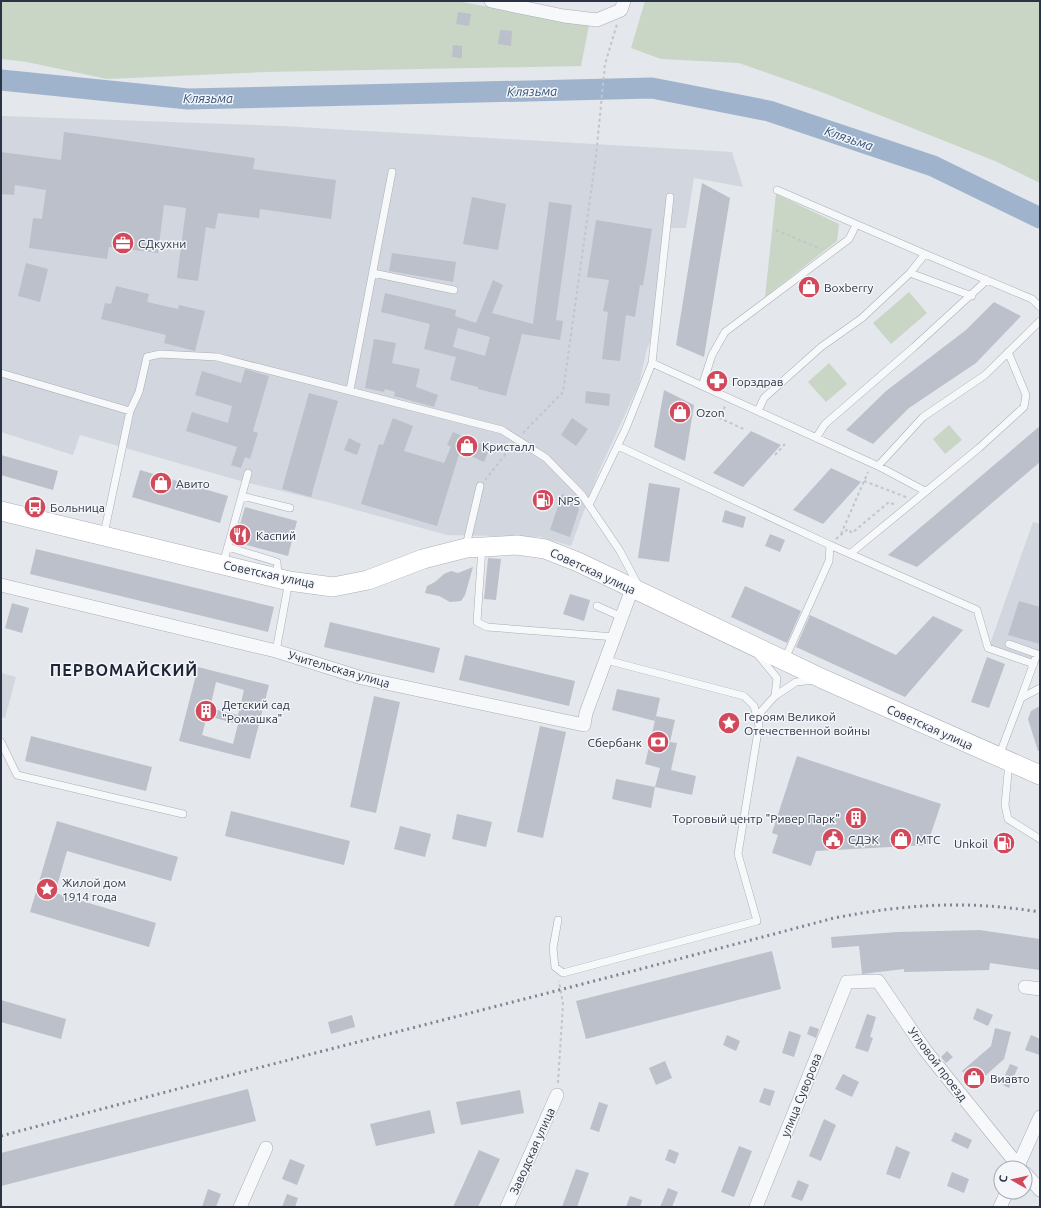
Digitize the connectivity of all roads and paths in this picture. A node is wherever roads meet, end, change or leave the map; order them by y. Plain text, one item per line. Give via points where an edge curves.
1 (491, 1) edge
2 (622, 5) edge
3 (392, 172) dead end
4 (777, 190) dead end
5 (670, 197) dead end
6 (856, 225) junction
7 (776, 230) dead end
8 (830, 253) junction
9 (925, 254) junction
10 (373, 272) junction
11 (910, 273) junction
12 (987, 280) junction
13 (454, 290) dead end
14 (972, 296) junction
15 (1040, 308) edge
16 (1040, 321) edge
17 (1008, 352) junction
18 (652, 363) junction
19 (1, 373) edge
20 (702, 386) junction
21 (350, 390) junction
22 (726, 405) dead end
23 (130, 411) junction
24 (758, 411) junction
25 (718, 413) dead end
26 (722, 415) dead end
27 (746, 430) dead end
28 (816, 438) junction
29 (517, 440) junction
30 (785, 444) dead end
31 (618, 446) junction
32 (775, 455) dead end
33 (875, 465) junction
34 (248, 473) dead end
35 (864, 480) junction
36 (480, 486) joint
37 (924, 491) junction
38 (242, 496) junction
39 (904, 502) dead end
40 (589, 505) junction
41 (899, 507) dead end
42 (290, 508) dead end
43 (1, 511) edge
44 (104, 534) junction
45 (841, 535) junction
46 (830, 545) junction
47 (474, 548) junction
48 (851, 553) junction
49 (225, 556) junction
50 (284, 579) junction
51 (1, 585) edge
52 (638, 592) junction
53 (597, 606) dead end
54 (622, 616) junction
55 (614, 637) junction
56 (1009, 644) dead end
57 (750, 645) junction
58 (276, 651) junction
59 (1039, 655) edge
60 (606, 660) junction
61 (784, 661) junction
62 (1034, 664) junction
63 (823, 679) junction
64 (1040, 688) edge
65 (775, 696) junction
66 (1021, 698) junction
67 (758, 715) junction
68 (1, 742) edge
69 (1003, 760) junction
70 (1037, 771) edge
71 (182, 814) dead end
72 (1040, 838) edge
73 (558, 920) dead end
74 (847, 982) joint
75 (1025, 987) dead end
76 (1040, 989) edge
77 (561, 990) dead end
78 (557, 1095) joint
79 (1040, 1117) edge
80 (266, 1148) dead end
81 (1013, 1160) edge
82 (1023, 1160) edge
83 (1033, 1183) edge
84 (1040, 1190) edge
85 (240, 1207) edge
86 (507, 1207) edge
87 (756, 1207) edge

1 - 2 street via 597,20
2 - 29 path via 605,64 596,156 563,392
3 - 10 lane
4 - 6 lane
5 - 18 lane
6 - 8 lane via 849,239
6 - 9 lane
7 - 8 path
8 - 20 lane via 725,332 712,356
9 - 11 lane
9 - 12 lane
10 - 13 lane
10 - 21 lane
11 - 14 lane
11 - 24 lane via 862,318 821,347 764,398
12 - 14 lane
12 - 15 lane via 1032,299
14 - 28 lane via 825,424
16 - 17 lane
17 - 33 lane via 985,375 923,417
17 - 37 lane via 1026,395 1024,407 979,448
18 - 20 lane
18 - 31 lane
19 - 23 lane
20 - 24 lane
21 - 23 lane via 216,357 160,354 147,357 139,392
21 - 29 lane via 502,430
22 - 26 path
23 - 44 lane
24 - 28 lane
25 - 27 path via 717,417
28 - 33 lane
29 - 36 path
29 - 40 lane via 546,458
30 - 32 path
31 - 40 lane
31 - 46 lane
33 - 35 path
33 - 37 lane
34 - 38 lane
35 - 39 path via 909,498
35 - 45 path
36 - 47 lane
37 - 48 lane
38 - 42 lane
38 - 49 lane
40 - 52 lane via 620,551
41 - 45 path via 889,502 852,533 848,528
43 - 44 main road, Советская улица
44 - 49 main road, Советская улица
45 - 46 path
46 - 48 lane
46 - 61 lane via 829,561
47 - 50 main road, Советская улица via 422,559 368,580 333,587
47 - 52 main road, Советская улица via 516,545 545,549 578,562
47 - 55 lane via 477,622 487,627
48 - 62 lane via 977,610 988,648
49 - 50 main road, Советская улица
50 - 58 lane
51 - 58 street, Учительская улица
52 - 54 street, Учительская улица
52 - 57 main road, Советская улица
53 - 54 lane
54 - 55 street, Учительская улица
55 - 60 street, Учительская улица
56 - 59 lane
57 - 61 main road, Советская улица
57 - 65 lane via 777,678
58 - 60 street, Учительская улица via 362,678 584,725
59 - 62 lane
60 - 67 lane via 744,696 754,706
61 - 63 main road, Советская улица
62 - 66 lane
63 - 65 lane via 796,682
63 - 69 main road, Советская улица
64 - 66 lane
65 - 67 lane
66 - 69 lane
67 - 73 lane via 759,725 738,854 757,921 563,973 555,967 553,948
68 - 71 lane via 17,775
69 - 70 main road, Советская улица
69 - 72 lane via 1008,819
74 - 81 street, Угловой проезд via 878,981 925,1050
74 - 87 street, улица Суворова
75 - 76 street
77 - 78 path via 563,1004
78 - 86 street, Заводская улица
79 - 82 street
80 - 85 street
83 - 84 street, Угловой проезд

